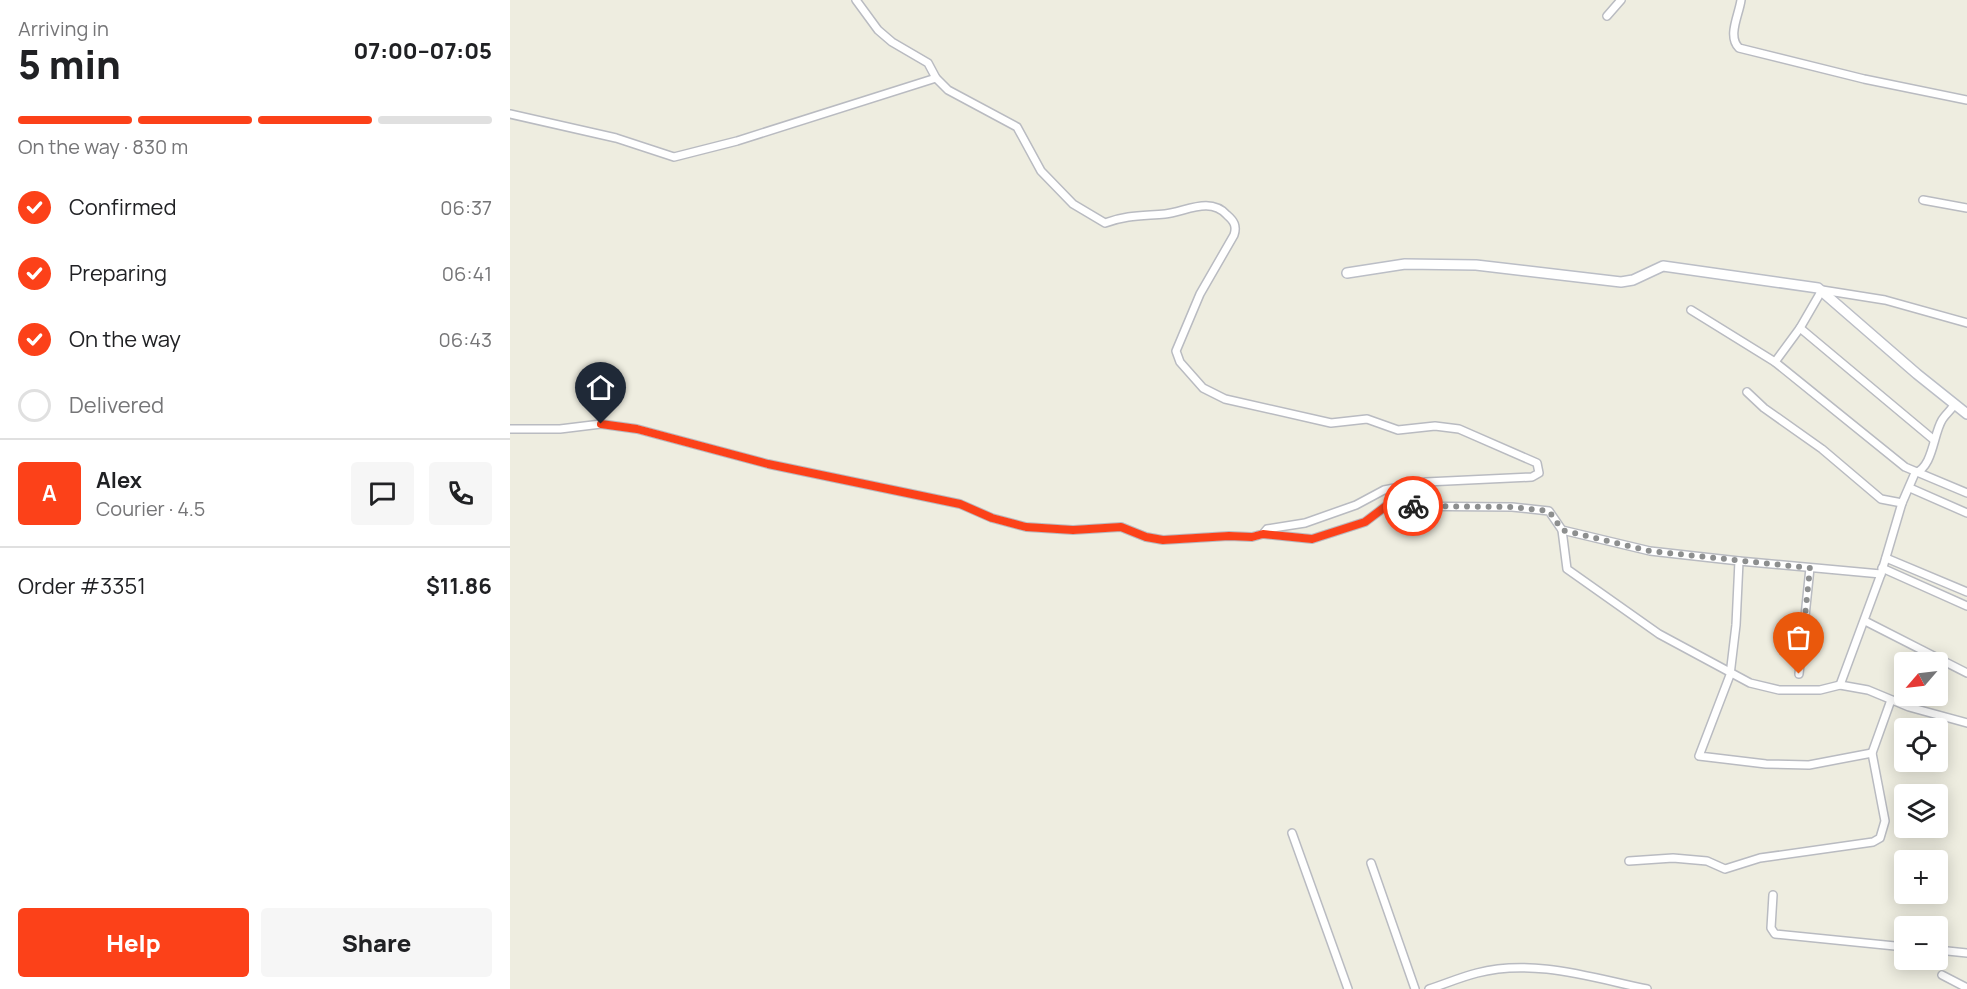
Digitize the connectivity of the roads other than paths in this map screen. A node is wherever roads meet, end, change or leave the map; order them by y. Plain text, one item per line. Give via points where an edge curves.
1 (856, 0) edge
2 (1621, 0) edge
3 (1742, 0) edge
4 (1607, 16) dead end
5 (936, 78) junction
6 (1967, 100) edge
7 (510, 114) edge
8 (1923, 200) dead end
9 (1967, 208) edge
10 (1347, 273) dead end
11 (1822, 290) junction
12 (1691, 310) dead end
13 (1967, 323) edge
14 (1800, 328) junction
15 (1774, 362) junction
16 (1747, 392) dead end
17 (1954, 405) junction
18 (1967, 414) edge
19 (510, 429) edge
20 (1934, 440) junction
21 (1921, 471) junction
22 (1910, 488) junction
23 (1967, 494) edge
24 (1902, 502) junction
25 (1967, 513) edge
26 (1562, 530) junction
27 (1263, 534) junction
28 (1886, 558) junction
29 (1739, 561) junction
30 (1810, 568) junction
31 (1882, 571) junction
32 (1967, 592) edge
33 (1967, 606) edge
34 (1865, 621) junction
35 (1967, 673) edge
36 (1799, 674) dead end
37 (1730, 675) junction
38 (1840, 685) junction
39 (1891, 700) junction
40 (1967, 723) edge
41 (1872, 753) junction
42 (1292, 833) dead end
43 (1629, 861) dead end
44 (1371, 863) dead end
45 (1773, 895) dead end
46 (1894, 946) edge
47 (1948, 951) edge
48 (1967, 953) edge
49 (1942, 975) dead end
50 (1967, 988) edge
51 (1348, 989) edge
52 (1414, 989) edge
53 (1429, 989) edge
54 (1647, 989) edge

1 - 5 street via 878,30 928,63
2 - 4 street
3 - 6 street via 1734,32 1739,48 1864,80
5 - 7 street via 674,157 616,138
5 - 27 street via 948,90 1017,127 1041,171 1073,204 1105,223 1130,215 1167,214 1208,206 1223,210 1233,220 1234,235 1200,294 1176,351 1180,362 1213,395 1331,423 1367,419 1398,430 1435,426 1459,429 1537,463 1540,469 1532,477 1426,482 1384,490 1356,505 1305,523 1267,529
8 - 9 street
10 - 11 street via 1405,264 1476,265 1622,282 1663,266
11 - 13 street via 1885,300
11 - 14 street
11 - 17 street
12 - 15 street
14 - 15 street
14 - 20 street
15 - 21 street via 1905,466
16 - 24 street via 1881,500
17 - 18 street
17 - 20 street
19 - 27 street via 601,424 637,429 768,464 960,504 1026,527 1121,527 1163,540
20 - 21 street
21 - 22 street via 1915,473
21 - 23 street
22 - 24 street
22 - 25 street
24 - 28 street
26 - 27 street via 1549,511 1386,506 1365,522 1312,539
26 - 29 street via 1650,551
26 - 37 street via 1567,569 1655,632
28 - 31 street
28 - 32 street
29 - 30 street
29 - 37 street
30 - 31 street
30 - 36 street
31 - 33 street
31 - 34 street
34 - 35 street
34 - 38 street
37 - 38 street via 1779,690 1820,690
37 - 41 street via 1699,756 1809,765
38 - 39 street via 1868,690
39 - 40 street
39 - 41 street
41 - 43 street via 1884,827 1880,838 1873,842 1760,858 1730,868 1673,858
42 - 51 street
44 - 52 street
45 - 46 street via 1771,928 1775,934
47 - 48 street
49 - 50 street
53 - 54 street via 1478,972 1521,967

